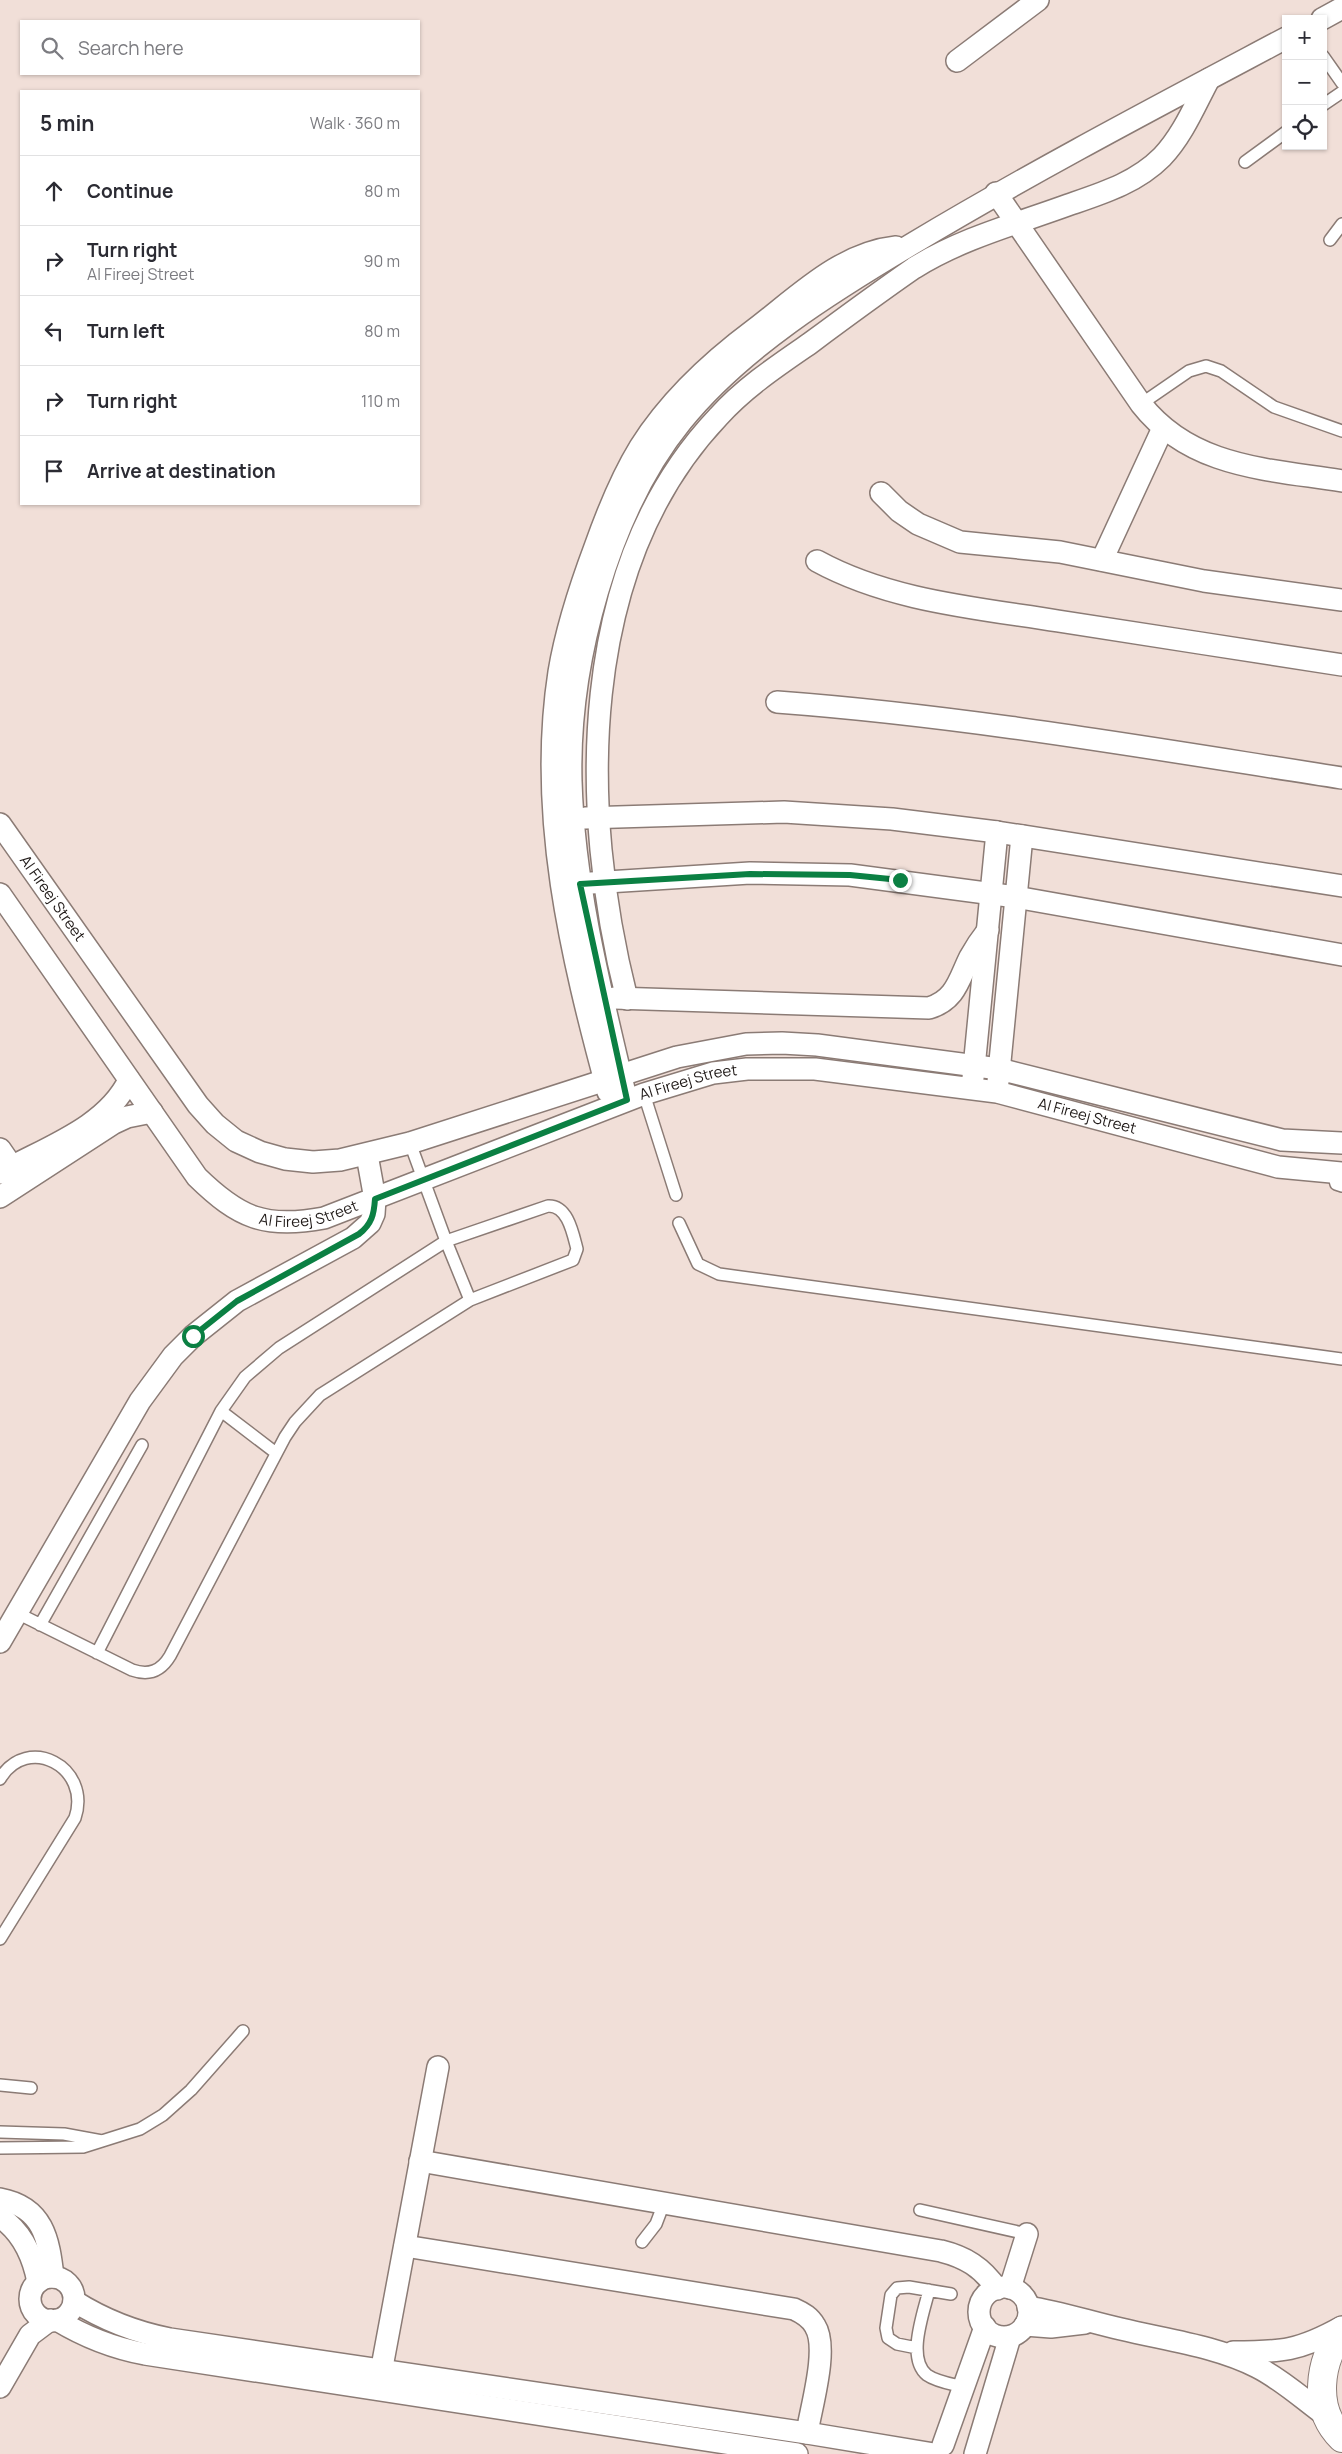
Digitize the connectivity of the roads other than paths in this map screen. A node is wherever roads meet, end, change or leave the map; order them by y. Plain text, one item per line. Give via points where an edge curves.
1 (1038, 0) edge
2 (1342, 8) edge
3 (1327, 16) edge
4 (1282, 40) edge
5 (1326, 60) edge
6 (957, 61) dead end
7 (1209, 79) junction
8 (1342, 83) edge
9 (1342, 92) edge
10 (1327, 102) edge
11 (1282, 135) edge
12 (1245, 162) dead end
13 (996, 193) junction
14 (1018, 223) junction
15 (1342, 224) edge
16 (1330, 240) dead end
17 (1141, 404) junction
18 (1162, 428) junction
19 (1342, 431) edge
20 (1342, 481) edge
21 (881, 493) dead end
22 (817, 560) dead end
23 (1102, 560) junction
24 (1342, 600) edge
25 (1342, 665) edge
26 (777, 702) dead end
27 (1342, 778) edge
28 (598, 817) junction
29 (564, 819) junction
30 (0, 824) edge
31 (997, 832) junction
32 (1022, 836) junction
33 (604, 883) junction
34 (571, 885) junction
35 (1342, 886) edge
36 (991, 893) junction
37 (0, 894) edge
38 (1016, 896) junction
39 (988, 930) junction
40 (1342, 955) edge
41 (582, 996) junction
42 (603, 997) junction
43 (627, 999) junction
44 (974, 1065) junction
45 (999, 1069) junction
46 (613, 1078) junction
47 (129, 1080) junction
48 (971, 1088) junction
49 (997, 1092) junction
50 (628, 1100) junction
51 (152, 1112) junction
52 (1282, 1140) junction
53 (410, 1143) junction
54 (1342, 1143) edge
55 (367, 1155) junction
56 (1278, 1167) junction
57 (9, 1168) edge
58 (1339, 1178) edge
59 (423, 1180) junction
60 (676, 1195) dead end
61 (0, 1197) edge
62 (375, 1199) junction
63 (679, 1223) dead end
64 (446, 1242) junction
65 (470, 1300) junction
66 (1342, 1359) edge
67 (221, 1411) junction
68 (142, 1445) dead end
69 (276, 1453) junction
70 (17, 1613) junction
71 (40, 1625) junction
72 (0, 1642) edge
73 (97, 1653) junction
74 (0, 1779) edge
75 (0, 1939) edge
76 (243, 2032) dead end
77 (438, 2067) dead end
78 (0, 2085) edge
79 (31, 2088) dead end
80 (0, 2132) edge
81 (19, 2133) junction
82 (102, 2142) junction
83 (0, 2148) edge
84 (18, 2149) junction
85 (420, 2161) junction
86 (0, 2199) edge
87 (664, 2203) junction
88 (920, 2210) dead end
89 (0, 2217) edge
90 (1027, 2234) joint
91 (642, 2242) dead end
92 (405, 2246) junction
93 (40, 2286) junction
94 (1003, 2289) junction
95 (929, 2290) junction
96 (951, 2294) dead end
97 (74, 2300) junction
98 (54, 2320) junction
99 (1021, 2323) junction
100 (1342, 2326) edge
101 (985, 2327) junction
102 (1342, 2331) edge
103 (917, 2348) junction
104 (1216, 2351) junction
105 (0, 2361) edge
106 (380, 2379) junction
107 (0, 2387) edge
108 (964, 2388) junction
109 (806, 2433) junction
110 (1338, 2433) edge
111 (937, 2451) edge
112 (797, 2454) edge
113 (974, 2454) edge

1 - 6 street
2 - 3 street
4 - 7 street
5 - 8 lane
7 - 13 street
7 - 14 street via 1174,142 1151,167 1106,192
9 - 10 lane
11 - 12 lane
13 - 14 street
13 - 29 street via 908,246 862,254 835,269 732,346 656,425 627,470 602,529 588,594 571,779
14 - 17 street
14 - 28 street via 954,246 895,282 738,397 683,460 667,485 640,542 611,633 598,730
15 - 16 lane
17 - 18 street
17 - 19 lane via 1188,371 1206,366 1221,370 1274,407
18 - 20 street via 1190,446 1226,461
18 - 23 street
21 - 23 street via 918,524 960,542 1060,552
22 - 25 street via 846,576 883,588 967,606
23 - 24 street via 1204,581
26 - 27 street via 1019,729
28 - 29 street
28 - 31 street via 784,812 892,819
28 - 33 street
29 - 34 street
30 - 55 street, Al Fireej Street via 198,1105 215,1124 236,1141 285,1159 313,1162
31 - 32 street
31 - 36 street
32 - 35 street
32 - 38 street
33 - 34 street
33 - 36 street via 799,873 875,878
33 - 43 street
34 - 41 street
34 - 42 street
36 - 38 street
36 - 39 street
37 - 47 street, Al Fireej Street
38 - 40 street
38 - 45 street
39 - 43 street via 970,957 953,994 929,1008
39 - 44 street
41 - 42 street
41 - 46 street
42 - 43 street
42 - 46 street
44 - 45 street, Al Fireej Street
44 - 46 street, Al Fireej Street via 817,1045 746,1044 677,1057
44 - 48 street
45 - 49 street
45 - 52 street, Al Fireej Street
46 - 50 street
46 - 53 street, Al Fireej Street
47 - 51 street, Al Fireej Street
47 - 57 street via 117,1100 95,1121
48 - 49 street, Al Fireej Street
48 - 50 street, Al Fireej Street via 815,1070 747,1068 713,1073
49 - 56 street, Al Fireej Street
50 - 59 street, Al Fireej Street
50 - 60 lane
51 - 57 street via 127,1117
51 - 62 street, Al Fireej Street via 197,1177 218,1197 241,1212 268,1221 296,1223 324,1218
52 - 54 street, Al Fireej Street
52 - 56 street
53 - 55 street, Al Fireej Street
53 - 59 lane
55 - 62 street
56 - 58 street, Al Fireej Street
57 - 61 street
59 - 62 street, Al Fireej Street
59 - 64 lane
62 - 70 street via 370,1223 359,1234 237,1301 193,1336 174,1356 140,1401
63 - 66 lane via 698,1264 719,1274
64 - 65 lane
64 - 65 lane via 548,1206 561,1209 566,1216 577,1249 573,1260
64 - 67 lane via 272,1353 245,1377
65 - 69 lane via 320,1395 295,1422
67 - 69 lane
67 - 73 lane
68 - 71 lane
69 - 73 lane via 165,1664 158,1670 141,1673
70 - 71 lane
70 - 72 street
71 - 73 lane
74 - 75 lane via 18,1762 46,1759 70,1773 79,1799 76,1818
76 - 82 lane via 196,2085 163,2115 128,2134
77 - 85 street
78 - 79 lane
80 - 81 lane
81 - 82 lane via 77,2136
81 - 84 lane
82 - 84 lane via 74,2149
83 - 84 lane
85 - 87 street
85 - 92 street
86 - 93 street via 29,2211 45,2233
87 - 91 lane via 656,2224
87 - 94 street via 941,2250 973,2264
88 - 90 lane
89 - 93 street via 22,2240
90 - 94 street
92 - 106 street
92 - 109 street via 794,2309 816,2327 821,2346
93 - 97 street via 68,2284
93 - 98 street via 34,2311 44,2319
93 - 105 street
94 - 99 street via 1022,2295
94 - 101 street via 982,2302 980,2315
95 - 96 lane
95 - 103 lane
95 - 103 lane via 901,2287 891,2295 888,2338 897,2344
97 - 98 street via 68,2313
97 - 106 street via 110,2321 149,2335
98 - 106 street via 90,2338 127,2350
98 - 107 street via 30,2335
99 - 101 street via 996,2335
99 - 104 street via 1060,2312
99 - 113 street
100 - 104 street via 1314,2342 1285,2351
101 - 108 street
102 - 110 street via 1324,2364 1322,2391
103 - 108 lane via 917,2360 927,2374
104 - 110 street via 1257,2366 1281,2381
106 - 109 street
106 - 112 street
108 - 111 street
109 - 111 street
111 - 113 street via 950,2443 964,2445

